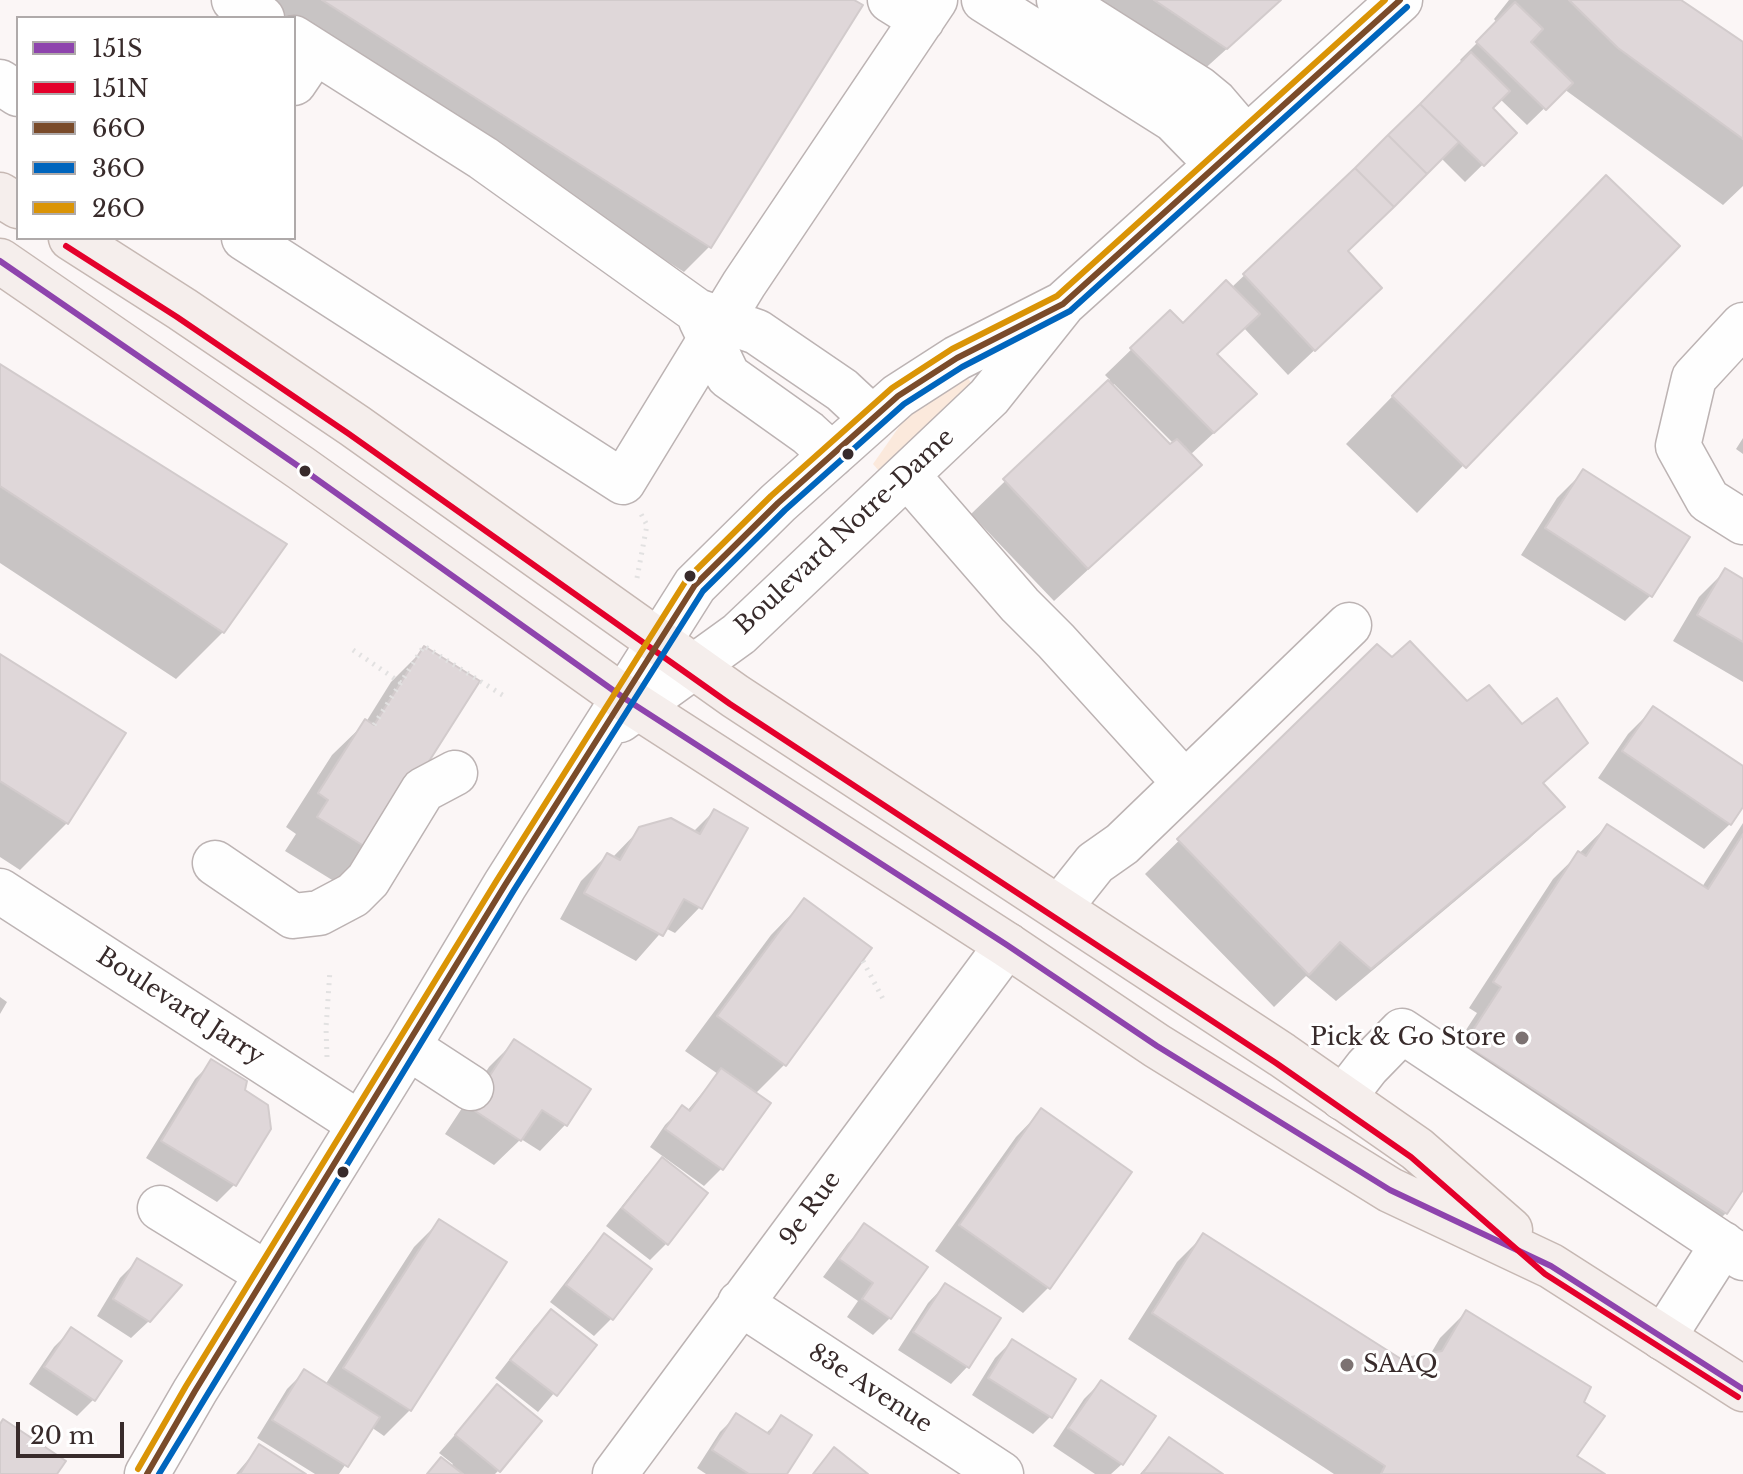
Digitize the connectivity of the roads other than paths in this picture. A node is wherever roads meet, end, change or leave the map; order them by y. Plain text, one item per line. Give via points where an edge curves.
1 (234, 0) edge
2 (984, 0) edge
3 (1059, 0) edge
4 (1400, 0) edge
5 (916, 7) edge
6 (259, 16) edge
7 (301, 58) edge
8 (1231, 150) junction
9 (74, 240) edge
10 (247, 240) edge
11 (0, 261) edge
12 (1063, 304) junction
13 (710, 324) junction
14 (1743, 325) edge
15 (872, 418) junction
16 (832, 455) junction
17 (907, 475) junction
18 (1743, 522) edge
19 (1349, 625) dead end
20 (676, 654) junction
21 (621, 713) junction
22 (455, 773) dead end
23 (1185, 783) junction
24 (223, 852) dead end
25 (0, 891) edge
26 (1060, 907) junction
27 (1007, 945) junction
28 (408, 1047) junction
29 (471, 1088) dead end
30 (1343, 1098) junction
31 (360, 1124) junction
32 (160, 1208) dead end
33 (1733, 1251) edge
34 (1551, 1266) junction
35 (267, 1274) junction
36 (740, 1303) junction
37 (1663, 1338) junction
38 (1743, 1389) edge
39 (147, 1474) edge
40 (615, 1474) edge
41 (1001, 1474) edge

1 - 6 street
2 - 8 street
3 - 8 street via 1215,102
4 - 8 street, Boulevard Notre-Dame
5 - 13 street
7 - 13 street via 483,158
8 - 12 street, Boulevard Notre-Dame
9 - 20 main road via 355,426
10 - 13 street via 623,482
11 - 21 main road via 301,468
12 - 15 street, Boulevard Notre-Dame via 957,358
12 - 17 street, Boulevard Notre-Dame via 989,397
13 - 15 street via 757,332 825,377
13 - 16 street via 728,376
14 - 18 street via 1694,378 1678,446 1708,500
15 - 16 street, Boulevard Notre-Dame
16 - 20 street, Boulevard Notre-Dame via 695,585
17 - 20 street, Boulevard Notre-Dame via 739,634
17 - 23 street
19 - 23 street
20 - 21 street, Boulevard Notre-Dame
20 - 26 main road
21 - 27 main road
21 - 28 street, Boulevard Notre-Dame via 505,885
22 - 24 street via 423,790 375,870 353,895 319,913 293,916
23 - 26 street via 1095,863
25 - 31 street, Boulevard Jarry
26 - 30 main road
27 - 34 main road via 1157,1046 1390,1190
27 - 36 street, 9e Rue
28 - 29 street
28 - 31 street, Boulevard Notre-Dame
30 - 33 street via 1402,1031
30 - 34 main road via 1417,1149
31 - 35 street, Boulevard Notre-Dame
32 - 35 street
33 - 37 street
34 - 37 main road
35 - 39 street, Boulevard Notre-Dame
36 - 40 street, 9e Rue
36 - 41 street, 83e Avenue
37 - 38 main road

